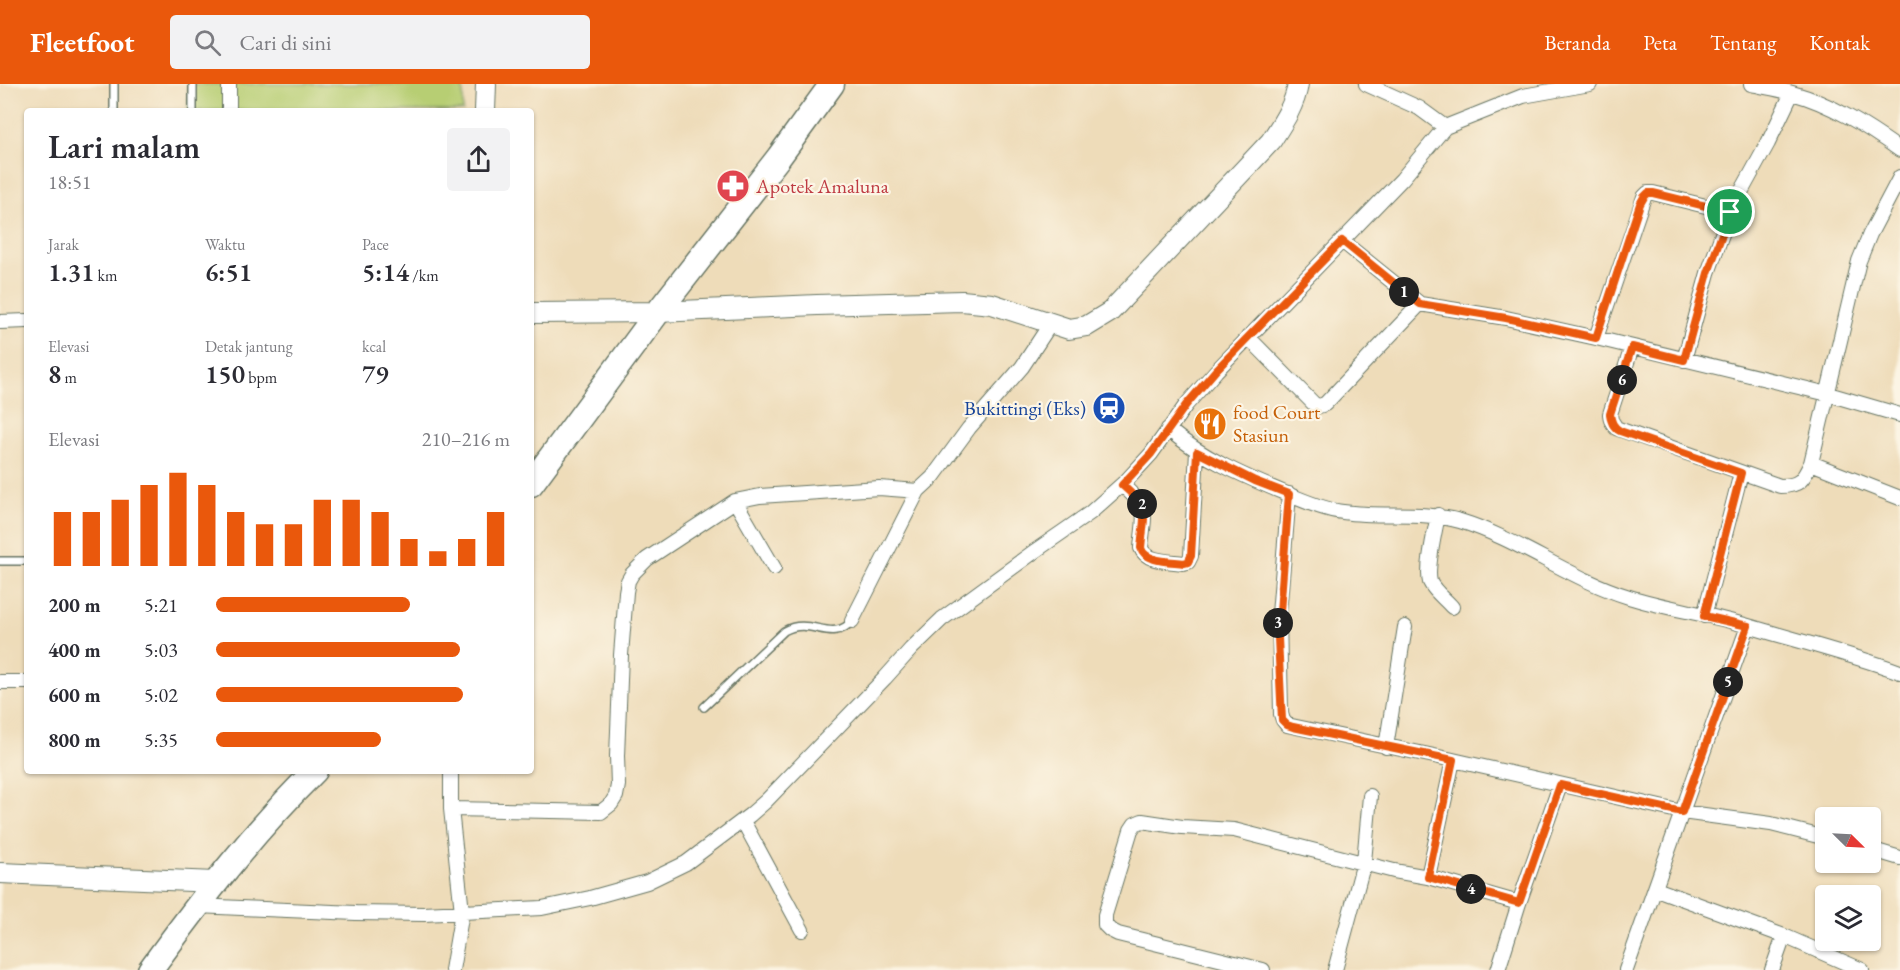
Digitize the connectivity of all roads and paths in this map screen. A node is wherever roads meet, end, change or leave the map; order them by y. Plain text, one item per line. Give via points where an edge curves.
1 (114, 84) edge
2 (193, 84) edge
3 (229, 84) edge
4 (486, 84) edge
5 (832, 84) edge
6 (1298, 84) edge
7 (1366, 84) edge
8 (1590, 84) edge
9 (1750, 84) edge
10 (1792, 93) junction
11 (114, 108) edge
12 (194, 108) edge
13 (229, 108) edge
14 (485, 108) edge
15 (1445, 127) junction
16 (1900, 150) edge
17 (1900, 177) edge
18 (1730, 212) junction
19 (1342, 241) junction
20 (1420, 304) junction
21 (658, 312) junction
22 (534, 313) edge
23 (24, 321) edge
24 (0, 322) edge
25 (1051, 323) junction
26 (1248, 337) junction
27 (1596, 338) junction
28 (1632, 347) junction
29 (1684, 360) junction
30 (1828, 394) junction
31 (1900, 415) edge
32 (1168, 429) junction
33 (1197, 452) junction
34 (1811, 463) junction
35 (1741, 473) junction
36 (534, 480) edge
37 (1122, 485) junction
38 (918, 491) junction
39 (1289, 494) junction
40 (1900, 498) edge
41 (735, 501) junction
42 (1438, 515) junction
43 (0, 561) edge
44 (24, 561) edge
45 (774, 568) dead end
46 (1452, 607) dead end
47 (1704, 616) junction
48 (852, 621) joint
49 (1748, 626) junction
50 (1405, 627) dead end
51 (1900, 672) edge
52 (0, 682) edge
53 (24, 682) edge
54 (704, 707) dead end
55 (1386, 747) junction
56 (1453, 760) junction
57 (312, 774) edge
58 (451, 774) edge
59 (1560, 785) junction
60 (1370, 796) dead end
61 (451, 810) junction
62 (1682, 812) junction
63 (743, 821) junction
64 (1815, 835) edge
65 (1881, 852) edge
66 (1900, 858) edge
67 (1364, 862) junction
68 (0, 873) edge
69 (1428, 877) junction
70 (215, 882) junction
71 (1656, 890) junction
72 (1519, 903) junction
73 (197, 906) junction
74 (462, 912) junction
75 (802, 930) dead end
76 (1784, 936) junction
77 (150, 970) edge
78 (452, 970) edge
79 (1263, 970) edge
80 (1335, 970) edge
81 (1498, 970) edge
82 (1626, 970) edge
83 (1772, 970) edge
84 (1862, 970) edge

1 - 11 lane
2 - 12 lane
3 - 13 street
4 - 14 street
5 - 21 highway
6 - 25 street via 1285,119 1271,141 1110,312 1087,326 1069,329
7 - 15 street via 1419,108
8 - 15 street via 1522,96
9 - 10 street
10 - 16 street via 1846,115
10 - 18 street
15 - 19 street
17 - 30 street via 1859,261
18 - 27 street via 1648,193
18 - 29 street
19 - 20 street
19 - 26 street
20 - 26 street via 1319,406
20 - 27 street
21 - 22 street
21 - 25 street via 962,301 992,304
21 - 36 highway
23 - 24 street
25 - 38 street via 1022,367
26 - 32 street
27 - 28 street
28 - 29 street
28 - 35 street via 1610,414 1616,428
29 - 30 street
30 - 31 street
30 - 34 street
32 - 33 street
32 - 37 street
33 - 37 street via 1188,562 1143,554 1144,511 1138,499
33 - 39 street
34 - 35 street via 1802,480 1793,486 1780,486
34 - 40 street
35 - 47 street
37 - 63 street via 1090,513 942,619
38 - 41 street via 879,488
38 - 48 street
39 - 42 street via 1342,512
39 - 55 street via 1278,638 1282,720 1293,727
41 - 45 street
41 - 61 street via 647,559 628,581 621,655 618,785 611,804 601,812
42 - 46 street via 1430,577 1434,588
42 - 47 street via 1480,529 1605,588
43 - 44 lane
47 - 49 street
48 - 54 lane via 846,629 834,631 802,626 784,631
49 - 51 street
49 - 62 street
50 - 55 street
52 - 53 street
55 - 56 street
56 - 59 street
56 - 69 street
57 - 70 highway
58 - 61 street
59 - 62 street
59 - 72 street
60 - 67 street
61 - 74 street
62 - 64 street via 1771,824
62 - 71 street
63 - 74 street via 686,863 647,882 542,908
63 - 75 street
65 - 66 street
67 - 69 street
67 - 79 street via 1234,830 1142,821 1135,824 1105,925 1118,934
67 - 80 street
68 - 70 street
69 - 72 street
70 - 73 highway
71 - 76 street
71 - 82 street
72 - 81 street
73 - 74 street via 356,913
73 - 77 highway
74 - 78 street
76 - 83 street
76 - 84 street

